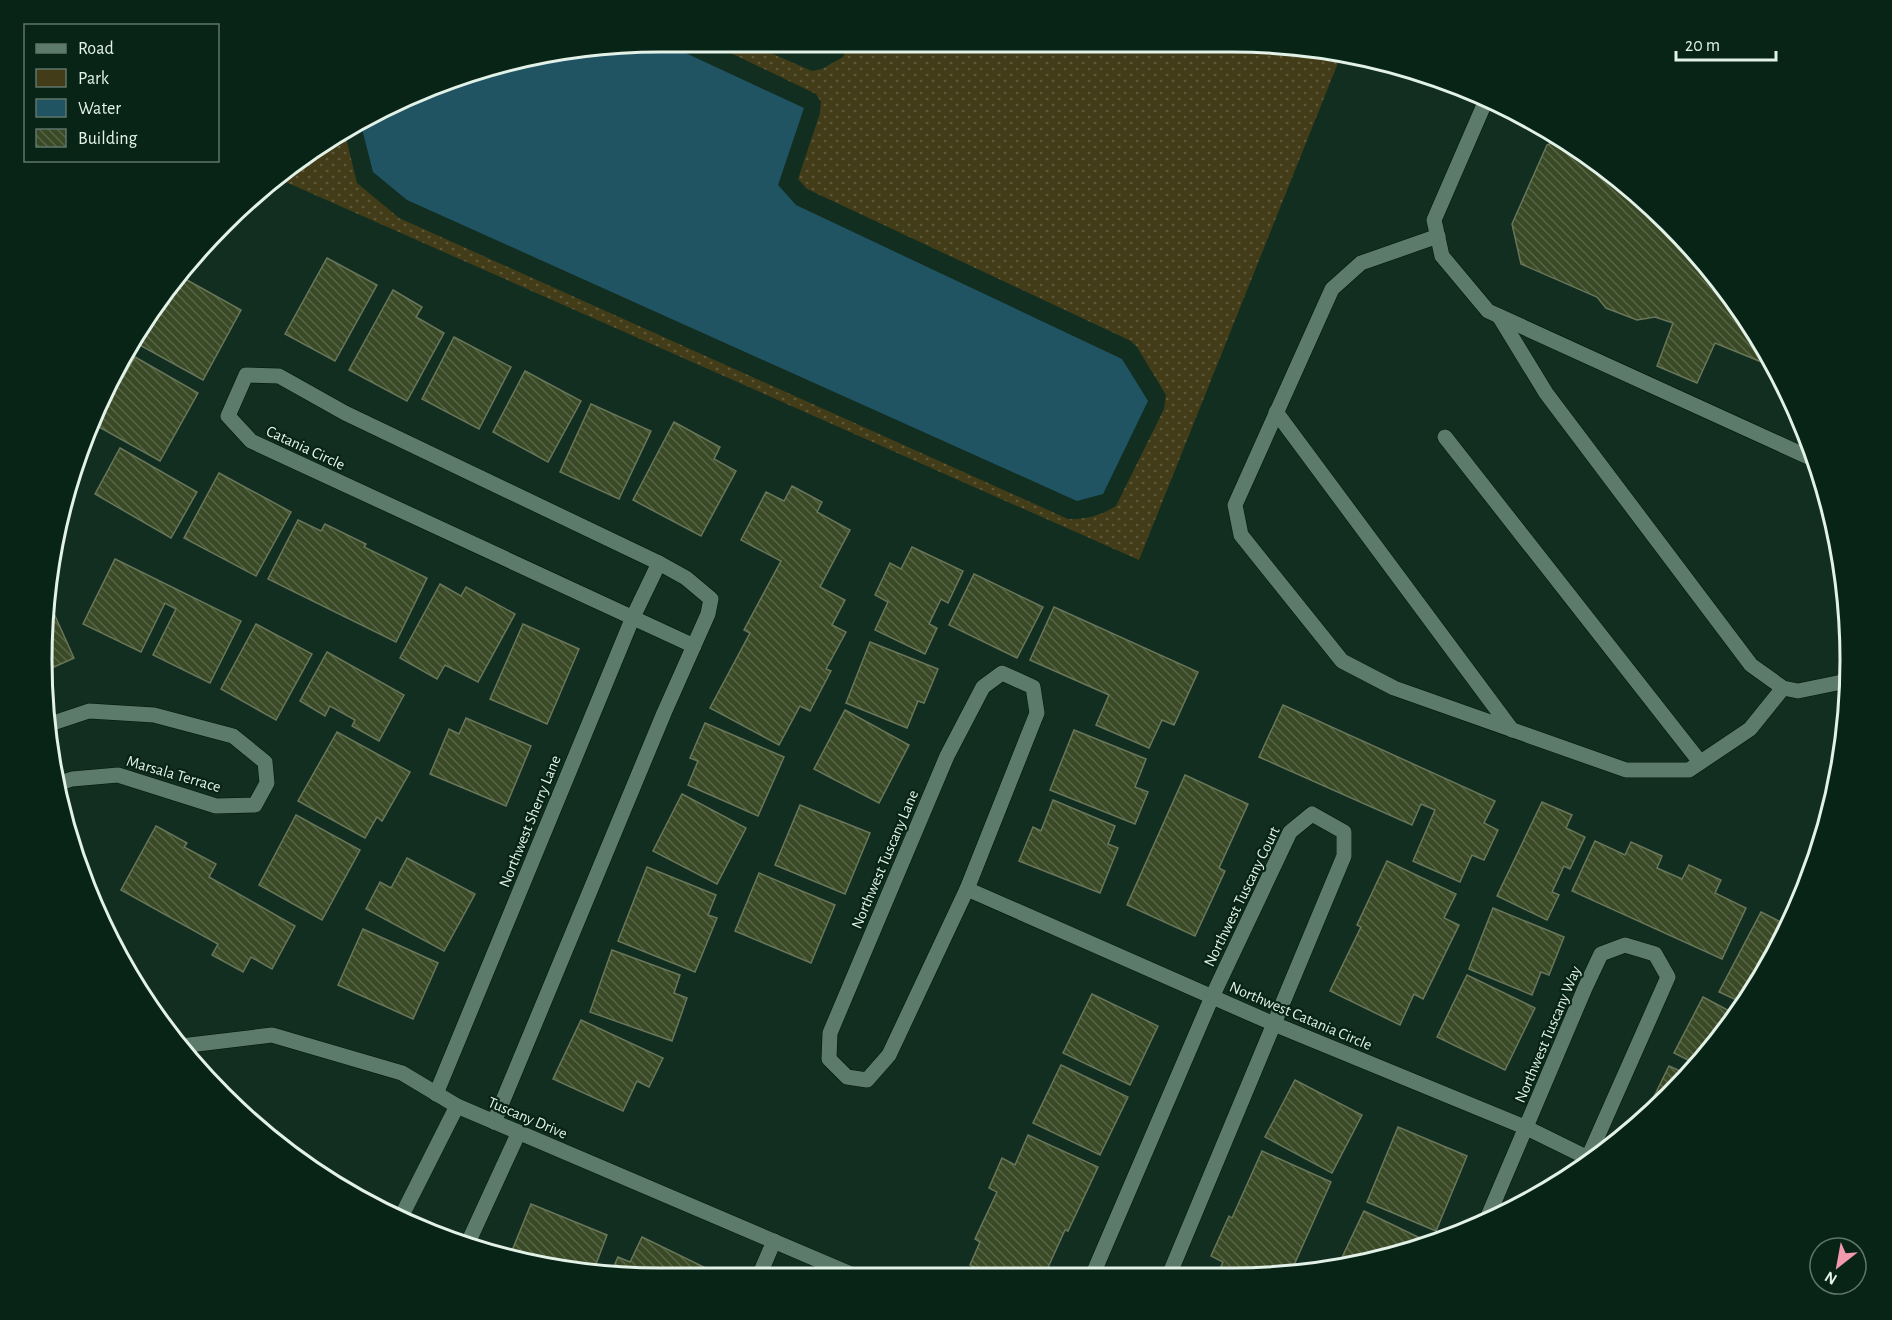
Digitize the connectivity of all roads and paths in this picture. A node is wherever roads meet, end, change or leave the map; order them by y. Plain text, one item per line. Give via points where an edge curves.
1 (1483, 107) edge
2 (1437, 236) junction
3 (1499, 316) junction
4 (1276, 412) junction
5 (1445, 437) dead end
6 (1803, 455) edge
7 (659, 563) junction
8 (633, 617) junction
9 (694, 646) junction
10 (1839, 683) edge
11 (1783, 688) junction
12 (56, 722) edge
13 (1512, 730) junction
14 (1700, 762) junction
15 (65, 781) edge
16 (967, 889) junction
17 (1212, 997) junction
18 (1275, 1024) junction
19 (190, 1045) edge
20 (436, 1094) junction
21 (457, 1106) junction
22 (494, 1122) junction
23 (1527, 1128) junction
24 (519, 1132) junction
25 (1591, 1150) edge
26 (1582, 1156) edge
27 (1491, 1209) edge
28 (405, 1211) edge
29 (471, 1237) edge
30 (774, 1241) junction
31 (762, 1268) edge
32 (824, 1268) edge
33 (1096, 1268) edge
34 (1173, 1268) edge

1 - 2 street via 1434,220
2 - 3 street via 1442,256 1488,311
2 - 4 street via 1361,263 1332,289
3 - 6 street
3 - 11 street via 1546,393 1751,665
4 - 13 street
4 - 13 street via 1235,505 1241,535 1342,661 1394,688
5 - 14 street
7 - 8 street, Northwest Sherry Lane
7 - 8 street, Catania Circle via 345,413 279,376 246,375 228,416 251,441
7 - 9 street, Catania Circle via 686,578 711,599
8 - 9 street, Catania Circle
8 - 20 street, Northwest Sherry Lane
9 - 22 street
10 - 11 street via 1798,691
11 - 14 street via 1750,729
12 - 15 street, Marsala Terrace via 89,711 154,715 232,736 265,762 267,783 255,806 216,806 118,775
13 - 14 street via 1626,770 1689,770
16 - 16 street, Northwest Tuscany Lane via 1037,714 1033,687 1002,673 983,687 947,756 830,1033 829,1059 847,1077 867,1080 889,1054
16 - 17 street, Northwest Catania Circle
17 - 18 street, Northwest Catania Circle
17 - 18 street, Northwest Tuscany Court via 1290,832 1312,814 1344,832 1344,856
17 - 33 street, Northwest Tuscany Court
18 - 23 street, Northwest Catania Circle
18 - 34 street, Northwest Tuscany Court
19 - 20 street, Tuscany Drive via 272,1035 402,1073
20 - 21 street, Tuscany Drive
21 - 22 street, Tuscany Drive
21 - 28 street
22 - 24 street, Tuscany Drive
23 - 25 street, Northwest Tuscany Way via 1601,954 1625,945 1655,954 1668,977
23 - 26 street, Northwest Catania Circle
23 - 27 street, Northwest Tuscany Way
24 - 29 street
24 - 30 street, Tuscany Drive
30 - 31 street
30 - 32 street, Tuscany Drive

